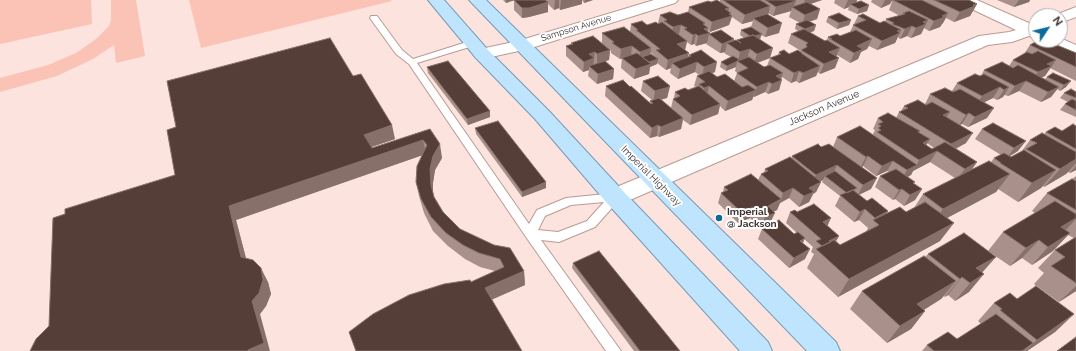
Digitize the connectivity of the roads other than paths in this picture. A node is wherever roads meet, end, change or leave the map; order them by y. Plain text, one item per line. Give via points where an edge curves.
1 (436, 0) edge
2 (477, 0) edge
3 (670, 0) edge
4 (964, 0) edge
5 (374, 18) dead end
6 (1028, 27) edge
7 (1028, 32) edge
8 (522, 45) junction
9 (477, 48) junction
10 (412, 62) junction
11 (655, 180) junction
12 (615, 197) junction
13 (530, 234) junction
14 (614, 351) edge
15 (758, 351) edge
16 (826, 351) edge

1 - 9 main road
2 - 8 main road, Imperial Highway
3 - 8 street, Sampson Avenue
4 - 6 street
5 - 10 lane via 399,52
7 - 11 street, Jackson Avenue via 1012,37 985,40
8 - 9 street, Sampson Avenue
8 - 11 main road, Imperial Highway
9 - 10 lane
9 - 12 main road via 542,115
10 - 13 lane
11 - 12 street, Jackson Avenue
11 - 16 main road, Imperial Highway
12 - 13 lane via 590,224 559,237
12 - 13 lane via 570,201 541,213
12 - 15 main road
13 - 14 lane

